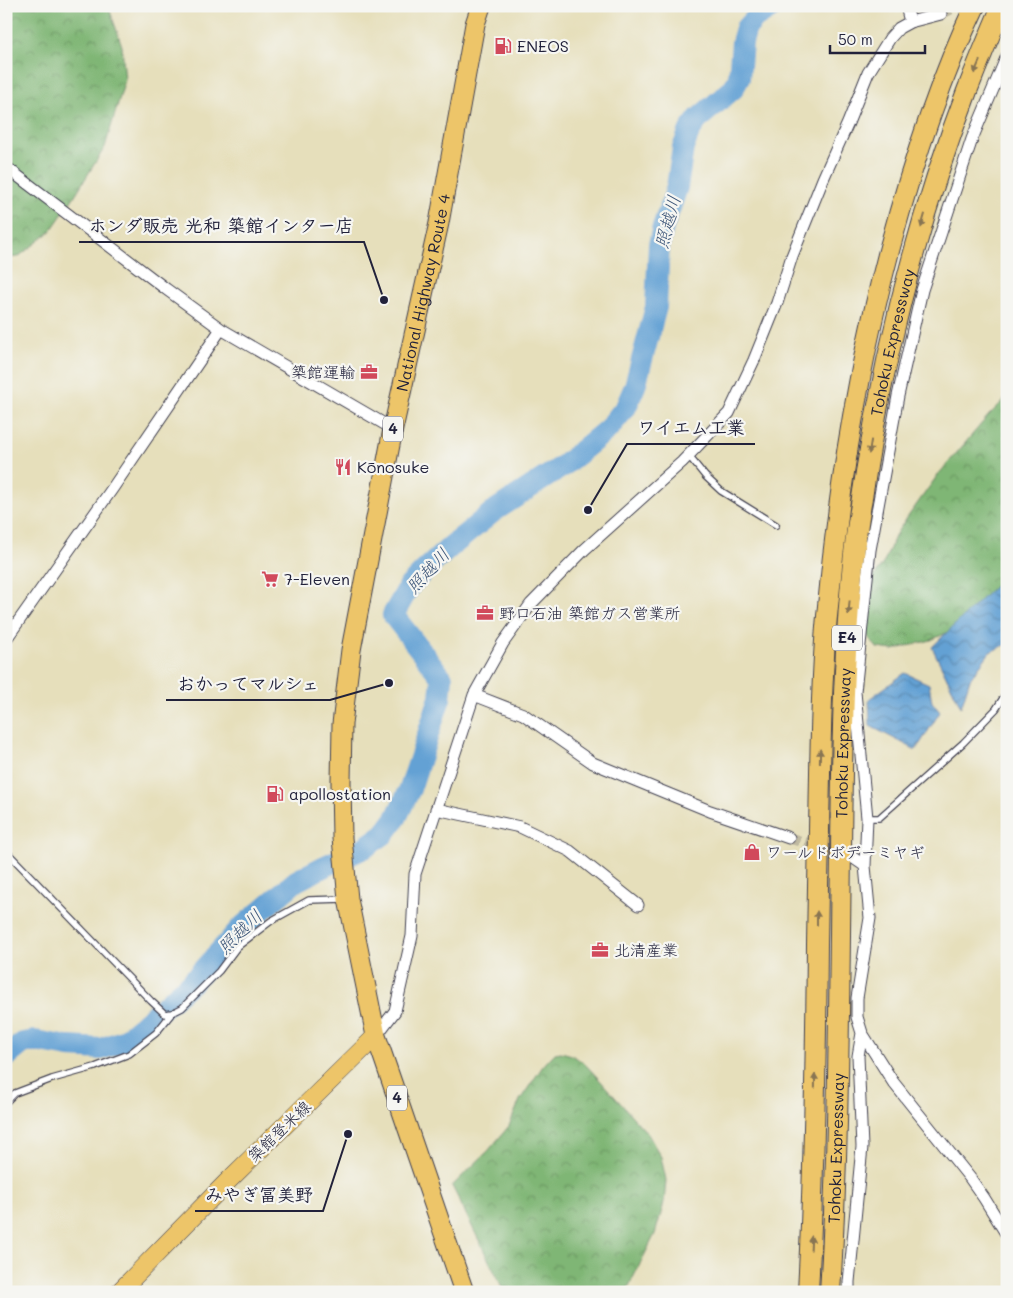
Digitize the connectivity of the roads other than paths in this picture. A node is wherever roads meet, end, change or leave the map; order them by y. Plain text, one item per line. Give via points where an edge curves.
1 (906, 6) edge
2 (966, 6) edge
3 (975, 6) edge
4 (1002, 6) edge
5 (477, 12) edge
6 (941, 14) tunnel mouth
7 (910, 22) junction
8 (1007, 56) edge
9 (928, 122) junction
10 (6, 167) edge
11 (222, 329) junction
12 (393, 429) junction
13 (688, 455) junction
14 (776, 525) dead end
15 (6, 639) edge
16 (1007, 692) edge
17 (474, 694) junction
18 (436, 809) junction
19 (867, 818) junction
20 (789, 838) tunnel mouth
21 (6, 851) edge
22 (849, 855) tunnel mouth
23 (865, 866) junction
24 (347, 894) junction
25 (638, 905) dead end
26 (172, 1013) junction
27 (862, 1033) junction
28 (376, 1036) junction
29 (6, 1102) edge
30 (1007, 1235) edge
31 (119, 1292) edge
32 (464, 1292) edge
33 (808, 1292) edge
34 (830, 1292) edge
35 (850, 1292) edge

1 - 7 street
2 - 9 highway
3 - 9 highway, Tohoku Expressway / E4
4 -> 34 highway, Tohoku Expressway / E4 via 945,152 902,293 872,435 856,536 842,711 839,1051
5 - 12 highway, National Highway Route 4 / 4 via 439,223
6 - 7 street
7 - 13 street via 890,38 868,73 792,256 754,360 729,413
8 - 19 street via 972,139 922,290 898,396 870,550 855,692
33 -> 9 highway, Tohoku Expressway / E4 via 816,1045 821,705 836,529 862,364 900,208
10 - 11 street
11 - 12 street
11 - 15 street
12 - 24 highway, National Highway Route 4 / 4 via 350,650 342,724 342,838
13 - 14 lane via 721,491
13 - 17 street via 584,550 531,604 503,643
16 - 19 lane via 996,709 963,743 879,818
17 - 18 street
17 - 20 street via 523,714 593,763 710,811
18 - 25 street via 520,827 570,851
18 - 28 street via 415,874 412,936 395,1011
19 - 23 street
21 - 26 lane via 151,1001 165,1014
22 - 23 street
23 - 27 street via 870,918 857,998 857,1017
24 - 26 lane via 309,900 271,921 237,947 220,971 182,1008
24 - 28 highway, National Highway Route 4 / 4
26 - 29 lane via 156,1033 129,1054 14,1093
27 - 30 street via 893,1082 970,1178
27 - 35 street via 858,1056 862,1147 848,1282
28 - 31 main road, 築館登米線
28 - 32 highway, National Highway Route 4 / 4

